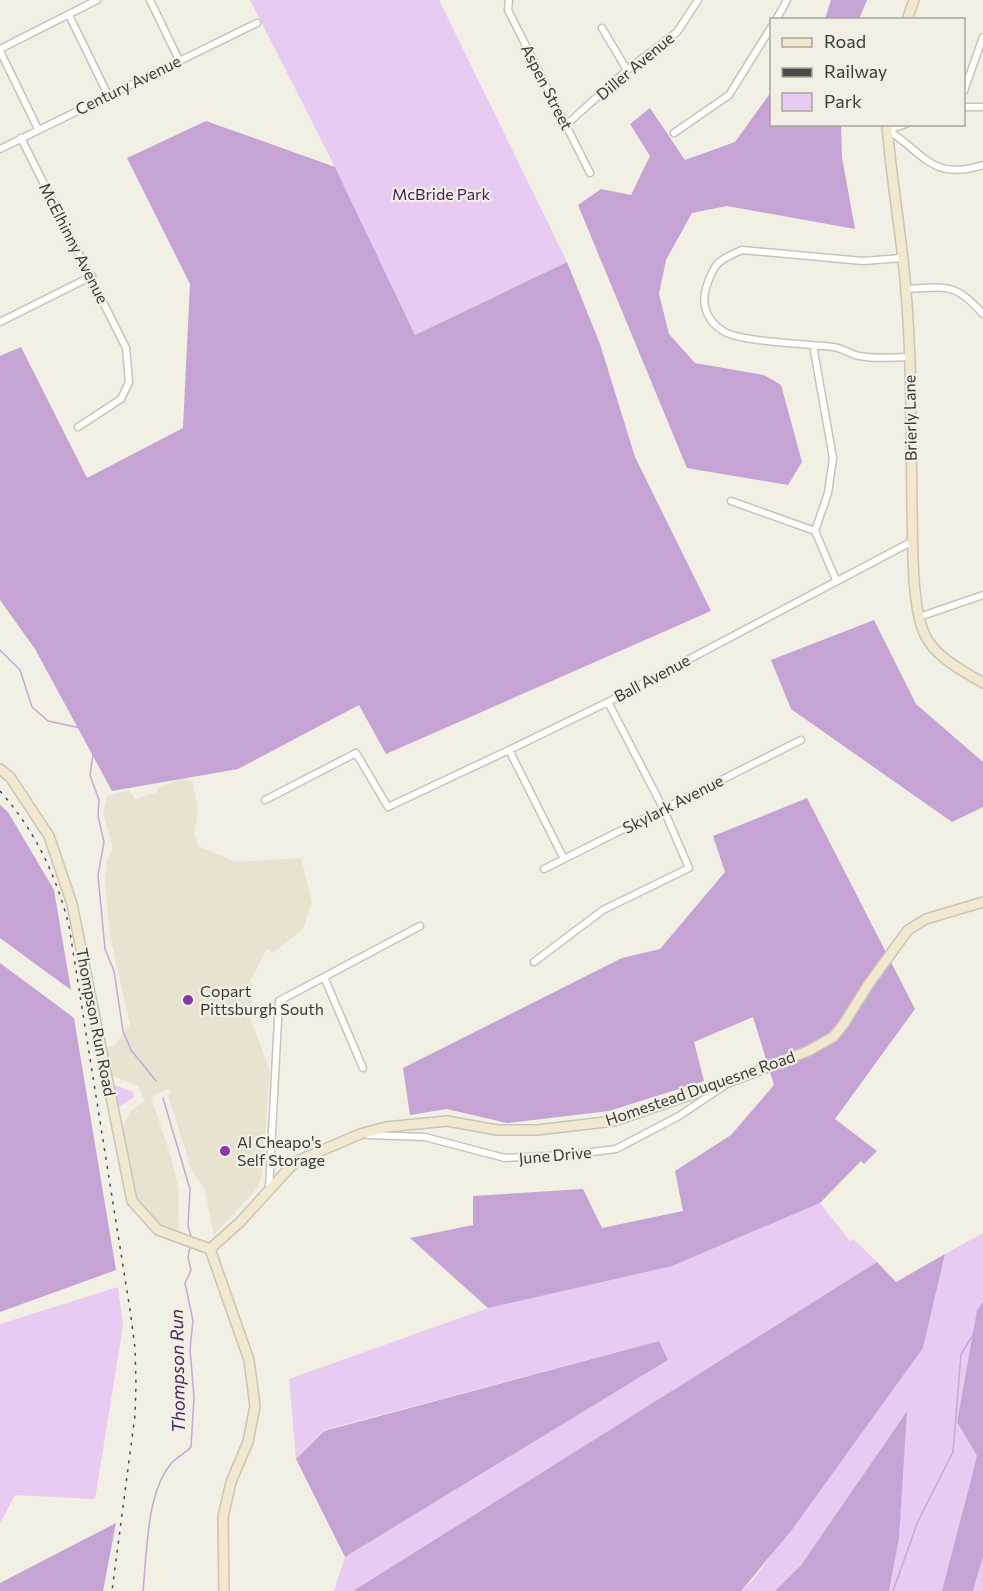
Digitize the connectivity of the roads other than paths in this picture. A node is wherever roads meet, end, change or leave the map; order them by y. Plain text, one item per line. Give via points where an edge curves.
1 (97, 0) edge
2 (150, 0) edge
3 (509, 0) edge
4 (698, 0) edge
5 (788, 0) edge
6 (914, 0) edge
7 (69, 15) junction
8 (777, 18) edge
9 (908, 18) edge
10 (257, 22) dead end
11 (602, 28) dead end
12 (770, 28) edge
13 (983, 37) edge
14 (0, 50) edge
15 (179, 60) junction
16 (627, 70) junction
17 (965, 86) edge
18 (108, 95) junction
19 (965, 107) edge
20 (983, 107) edge
21 (566, 125) junction
22 (888, 127) edge
23 (38, 129) junction
24 (674, 133) dead end
25 (21, 138) junction
26 (0, 149) edge
27 (983, 165) edge
28 (590, 173) dead end
29 (902, 258) junction
30 (92, 276) junction
31 (906, 289) junction
32 (983, 314) edge
33 (0, 322) edge
34 (813, 345) junction
35 (909, 357) junction
36 (78, 427) dead end
37 (731, 501) dead end
38 (815, 531) junction
39 (913, 541) junction
40 (836, 580) junction
41 (983, 595) edge
42 (919, 617) junction
43 (983, 683) edge
44 (608, 702) junction
45 (801, 740) dead end
46 (509, 750) junction
47 (0, 769) edge
48 (265, 800) dead end
49 (663, 808) junction
50 (564, 859) junction
51 (544, 869) dead end
52 (983, 902) edge
53 (420, 926) dead end
54 (534, 962) dead end
55 (324, 977) junction
56 (363, 1068) dead end
57 (734, 1080) junction
58 (360, 1134) junction
59 (269, 1190) junction
60 (210, 1249) junction
61 (224, 1591) edge

1 - 7 street
2 - 15 street
3 - 21 street, Aspen Street via 508,10
4 - 16 street, Diller Avenue via 677,32
5 - 8 street
6 - 9 street
7 - 14 street
7 - 18 street
10 - 15 street, Century Avenue
11 - 16 street
12 - 24 street via 729,95
13 - 17 street
14 - 23 street
15 - 18 street, Century Avenue
16 - 21 street, Diller Avenue
18 - 23 street, Century Avenue
19 - 20 street
21 - 28 street, Aspen Street
22 - 27 street via 943,170
22 - 29 street, Brierly Lane
23 - 25 street, Century Avenue
25 - 26 street, Century Avenue
25 - 30 street, McElhinny Avenue
29 - 31 street, Brierly Lane
29 - 34 street via 863,261 742,250 713,268 703,300 711,322 725,333
30 - 33 street
30 - 36 street, McElhinny Avenue via 126,348 129,382 121,399
31 - 32 street via 956,289
31 - 35 street, Brierly Lane
34 - 35 street via 836,347 856,356
34 - 38 street via 832,458 828,493
35 - 39 street, Brierly Lane
37 - 38 street
38 - 40 street
39 - 40 street, Ball Avenue
39 - 42 street, Brierly Lane
40 - 44 street, Ball Avenue
41 - 42 street
42 - 43 street, Brierly Lane via 931,645
44 - 46 street, Ball Avenue
44 - 49 street
45 - 49 street, Skylark Avenue
46 - 48 street, Ball Avenue via 388,807 356,753
46 - 50 street
47 - 60 street, Thompson Run Road via 10,777 49,836 72,904 132,1201 158,1230
49 - 50 street, Skylark Avenue
49 - 54 street via 689,868 603,910
50 - 51 street, Skylark Avenue
52 - 57 street, Homestead Duquesne Road via 926,919 908,930 833,1036 808,1051
53 - 55 street
55 - 56 street
55 - 59 street via 279,1001
57 - 58 street, Homestead Duquesne Road via 614,1121 497,1130 447,1121 386,1126
57 - 58 street, June Drive via 679,1116 616,1149 505,1158 425,1137
58 - 59 street, Homestead Duquesne Road via 295,1162
59 - 60 street, Homestead Duquesne Road
60 - 61 street via 249,1360 255,1406 248,1442 231,1482 223,1517

